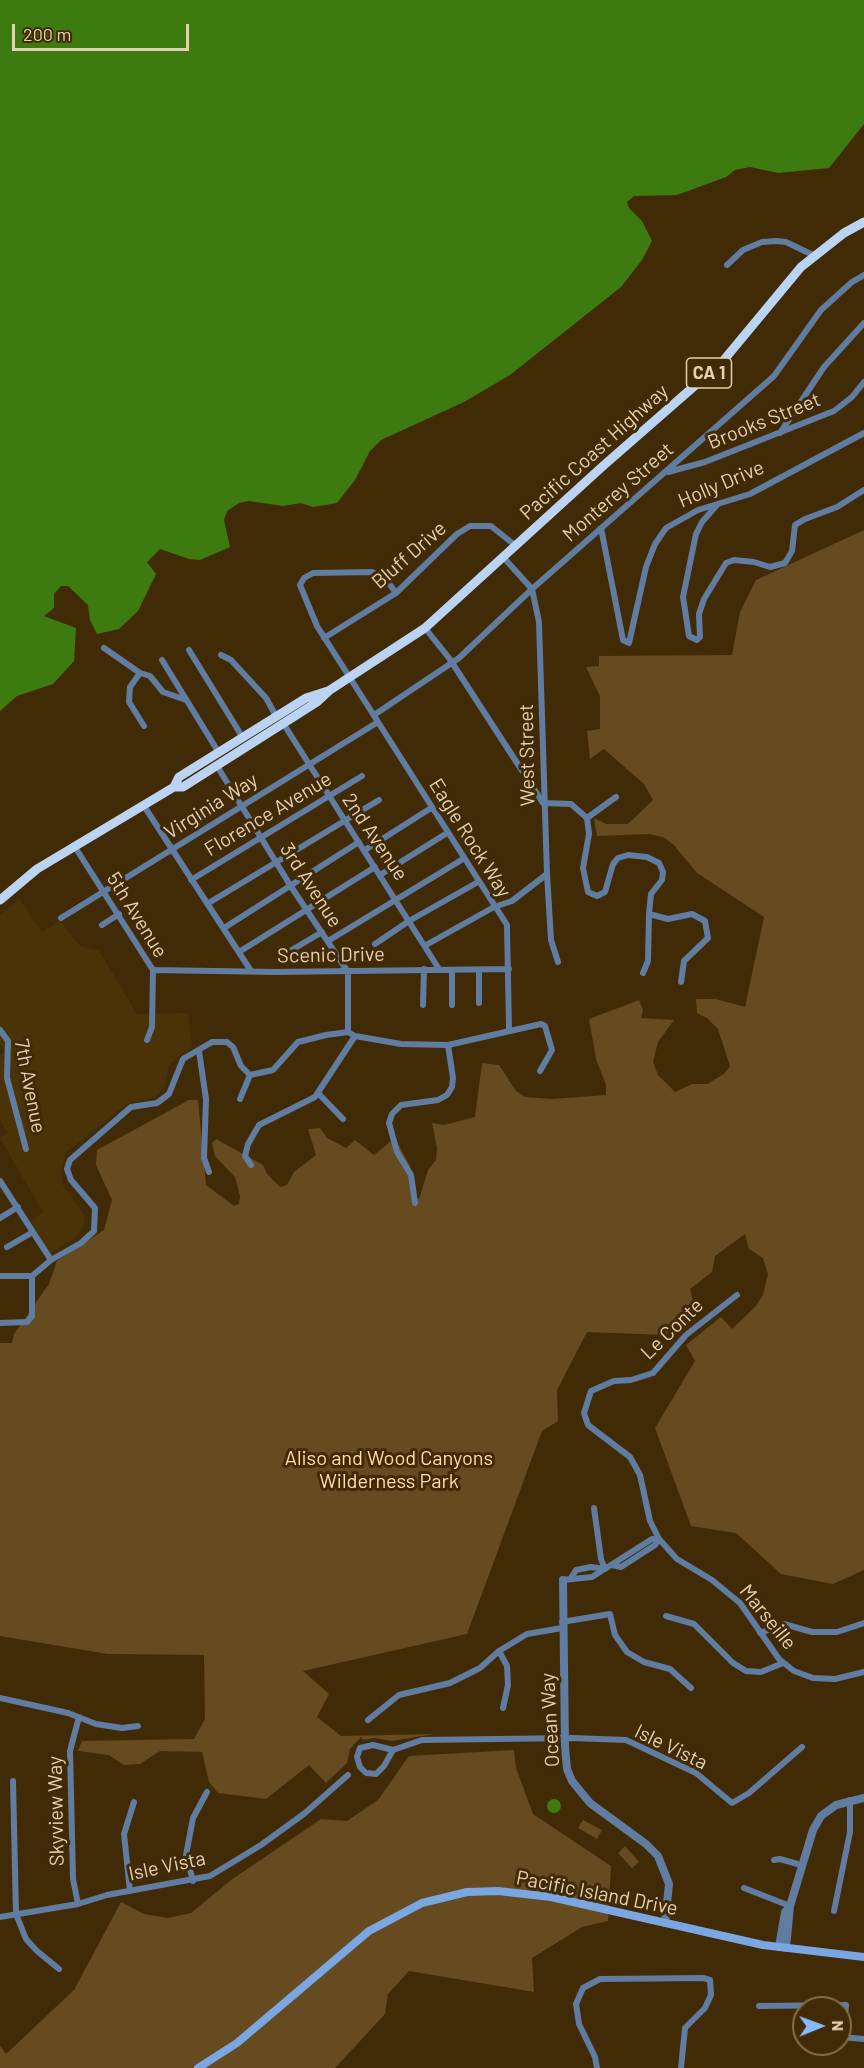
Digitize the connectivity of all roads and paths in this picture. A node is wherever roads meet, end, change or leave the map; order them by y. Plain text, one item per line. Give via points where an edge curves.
1 (864, 222) edge
2 (815, 256) junction
3 (727, 265) dead end
4 (864, 275) edge
5 (864, 324) edge
6 (864, 382) edge
7 (780, 433) junction
8 (864, 434) edge
9 (666, 472) junction
10 (864, 490) edge
11 (717, 505) junction
12 (601, 528) junction
13 (516, 546) junction
14 (503, 557) junction
15 (532, 589) junction
16 (396, 593) junction
17 (425, 628) junction
18 (324, 638) junction
19 (104, 648) dead end
20 (189, 650) dead end
21 (221, 655) dead end
22 (162, 660) dead end
23 (452, 663) junction
24 (140, 673) junction
25 (350, 678) junction
26 (330, 690) junction
27 (187, 700) junction
28 (374, 715) junction
29 (280, 720) junction
30 (378, 722) junction
31 (144, 726) dead end
32 (245, 736) junction
33 (219, 753) junction
34 (212, 765) junction
35 (308, 765) junction
36 (362, 776) dead end
37 (616, 797) dead end
38 (328, 798) junction
39 (379, 800) dead end
40 (543, 803) junction
41 (144, 806) junction
42 (242, 807) junction
43 (430, 808) junction
44 (587, 818) junction
45 (344, 821) junction
46 (447, 833) junction
47 (261, 839) junction
48 (359, 842) junction
49 (75, 847) junction
50 (171, 850) junction
51 (365, 850) junction
52 (463, 859) junction
53 (276, 863) junction
54 (375, 867) junction
55 (380, 874) junction
56 (547, 874) junction
57 (191, 880) junction
58 (478, 882) junction
59 (290, 885) junction
60 (105, 892) junction
61 (396, 898) junction
62 (0, 900) edge
63 (207, 904) junction
64 (494, 907) junction
65 (307, 910) junction
66 (119, 914) junction
67 (649, 914) junction
68 (61, 918) dead end
69 (409, 921) junction
70 (102, 925) dead end
71 (224, 928) junction
72 (322, 932) junction
73 (328, 941) junction
74 (375, 944) dead end
75 (426, 945) junction
76 (290, 951) dead end
77 (239, 952) junction
78 (558, 962) dead end
79 (424, 969) junction
80 (439, 969) junction
81 (509, 969) junction
82 (153, 970) junction
83 (452, 970) junction
84 (479, 970) junction
85 (251, 971) junction
86 (348, 972) junction
87 (643, 973) dead end
88 (681, 982) dead end
89 (479, 1003) dead end
90 (423, 1005) dead end
91 (452, 1005) dead end
92 (0, 1030) edge
93 (509, 1030) junction
94 (348, 1032) junction
95 (356, 1036) junction
96 (147, 1040) dead end
97 (448, 1045) junction
98 (199, 1051) junction
99 (540, 1071) dead end
100 (250, 1075) junction
101 (318, 1094) junction
102 (240, 1099) dead end
103 (343, 1119) dead end
104 (26, 1149) dead end
105 (251, 1165) dead end
106 (209, 1173) dead end
107 (1, 1184) edge
108 (416, 1203) dead end
109 (18, 1207) junction
110 (0, 1218) edge
111 (33, 1232) junction
112 (7, 1246) dead end
113 (51, 1260) junction
114 (0, 1276) edge
115 (32, 1276) junction
116 (737, 1295) dead end
117 (0, 1323) edge
118 (594, 1508) dead end
119 (659, 1539) junction
120 (606, 1569) junction
121 (567, 1579) junction
122 (666, 1616) dead end
123 (864, 1623) edge
124 (562, 1625) junction
125 (760, 1633) junction
126 (499, 1651) junction
127 (783, 1662) junction
128 (864, 1672) edge
129 (691, 1688) dead end
130 (0, 1698) edge
131 (503, 1708) dead end
132 (79, 1717) junction
133 (368, 1719) dead end
134 (138, 1726) dead end
135 (565, 1738) junction
136 (802, 1747) dead end
137 (393, 1750) junction
138 (360, 1767) junction
139 (13, 1781) dead end
140 (207, 1792) dead end
141 (864, 1798) edge
142 (849, 1800) junction
143 (134, 1802) dead end
144 (774, 1860) dead end
145 (801, 1865) junction
146 (193, 1881) junction
147 (744, 1888) dead end
148 (130, 1891) junction
149 (78, 1904) junction
150 (790, 1906) junction
151 (834, 1911) dead end
152 (16, 1914) junction
153 (0, 1917) edge
154 (665, 1923) junction
155 (782, 1948) junction
156 (864, 1957) edge
157 (59, 1969) dead end
158 (759, 2006) dead end
159 (792, 2006) edge
160 (198, 2068) edge
161 (597, 2068) edge
162 (681, 2068) edge

1 - 2 highway, Pacific Coast Highway / CA 1
2 - 3 street via 776,241 743,250
2 - 13 highway, Pacific Coast Highway / CA 1 via 723,361
4 - 9 street, Monterey Street via 821,310 774,376
5 - 7 street via 824,367
6 - 7 street, Brooks Street via 834,411
7 - 9 street, Brooks Street via 705,462
8 - 11 street, Holly Drive via 750,494
9 - 12 street, Monterey Street
10 - 11 street via 795,525 789,558 780,566 734,560 726,563 704,599 697,640 689,636 683,597 690,552 702,522
11 - 12 street, Holly Drive via 685,516 666,528 655,544 637,600 631,640 627,643 623,640
12 - 15 street, Monterey Street
13 - 14 highway, Pacific Coast Highway / CA 1
13 - 16 street, Bluff Drive via 491,526 470,526
14 - 15 street
14 - 17 highway, Pacific Coast Highway / CA 1
15 - 23 street, Monterey Street
15 - 40 street, West Street via 539,622
16 - 18 street, Bluff Drive
16 - 18 street, Eagle Rock Way via 386,578 372,572 321,572 305,576 301,592
17 - 23 street
17 - 25 highway, Pacific Coast Highway / CA 1
18 - 25 street, Eagle Rock Way
19 - 24 street
20 - 32 street
21 - 29 street, 2nd Avenue via 231,660 266,698
22 - 27 street
23 - 28 street, Monterey Street
23 - 40 street
24 - 27 street via 150,676 163,692
24 - 31 street via 130,687 129,702
25 - 26 highway, Pacific Coast Highway / CA 1
25 - 28 street, Eagle Rock Way
26 - 29 highway, Pacific Coast Highway / CA 1 via 317,702
26 - 29 highway, Pacific Coast Highway / CA 1 via 312,696
27 - 33 street
28 - 30 street, Eagle Rock Way
29 - 32 highway, Pacific Coast Highway / CA 1
29 - 34 highway, Pacific Coast Highway / CA 1
29 - 35 street, 2nd Avenue
30 - 35 street, Virginia Way
30 - 43 street, Eagle Rock Way
32 - 33 highway, Pacific Coast Highway / CA 1
32 - 34 highway via 246,740
33 - 34 highway, Pacific Coast Highway / CA 1
34 - 41 highway, Pacific Coast Highway / CA 1 via 183,787 174,787
34 - 42 street, 3rd Avenue
35 - 38 street, 2nd Avenue
35 - 42 street, Virginia Way
36 - 38 street, Florence Avenue
37 - 44 street
38 - 45 street, 2nd Avenue
38 - 47 street, Florence Avenue
39 - 45 street
40 - 44 street via 571,804
40 - 56 street, West Street
41 - 49 highway, Pacific Coast Highway / CA 1
41 - 50 street
42 - 47 street, 3rd Avenue
42 - 50 street, Virginia Way
43 - 46 street, Eagle Rock Way
43 - 51 street
44 - 67 street via 589,834 583,862 586,891 595,895 605,892 618,858 650,858 659,863 663,875 651,894
45 - 48 street, 2nd Avenue
45 - 53 street
46 - 52 street, Eagle Rock Way
46 - 55 street
47 - 53 street, 3rd Avenue
47 - 57 street, Florence Avenue
48 - 51 street, 2nd Avenue
48 - 59 street
49 - 60 street, 5th Avenue
49 - 62 highway, Pacific Coast Highway / CA 1 via 37,869
50 - 57 street
50 - 60 street, Virginia Way
51 - 54 street, 2nd Avenue
52 - 58 street, Eagle Rock Way
52 - 61 street
53 - 59 street, 3rd Avenue
53 - 63 street
54 - 55 street, 2nd Avenue
54 - 65 street
55 - 61 street, 2nd Avenue
56 - 64 street via 512,901
56 - 78 street, West Street via 551,940
57 - 63 street
58 - 64 street, Eagle Rock Way
58 - 69 street
59 - 65 street, 3rd Avenue
59 - 71 street
60 - 66 street, 5th Avenue
60 - 68 street, Virginia Way
61 - 69 street, 2nd Avenue
61 - 73 street
63 - 71 street
64 - 75 street
64 - 81 street, Eagle Rock Way via 507,925
65 - 72 street, 3rd Avenue
65 - 77 street
66 - 70 street
66 - 82 street, 5th Avenue
67 - 87 street via 648,961
67 - 88 street via 668,919 692,914 707,925 706,941 683,963
69 - 74 street
69 - 75 street, 2nd Avenue
71 - 77 street
72 - 73 street, 3rd Avenue
72 - 76 street
73 - 86 street, 3rd Avenue
75 - 80 street, 2nd Avenue
77 - 85 street
79 - 80 street, Scenic Drive
79 - 86 street, Scenic Drive
79 - 90 street
80 - 83 street, Scenic Drive
81 - 84 street, Scenic Drive
81 - 93 street, Eagle Rock Way
82 - 85 street, Scenic Drive
82 - 96 street, 5th Avenue via 152,1027
83 - 84 street, Scenic Drive
83 - 91 street
84 - 89 street
85 - 86 street, Scenic Drive
86 - 94 street
92 - 104 street, 7th Avenue via 8,1041 7,1078
93 - 97 street
93 - 99 street via 545,1026 552,1050
94 - 95 street
94 - 100 street via 298,1042 273,1070
95 - 97 street via 401,1044
95 - 101 street
97 - 108 street via 453,1078 447,1095 401,1105 389,1123 397,1152 411,1175
98 - 100 street via 212,1042 227,1042
98 - 106 street via 206,1100 204,1158
98 - 113 street via 183,1059 169,1094 157,1103 131,1107 70,1160 67,1169 71,1180 95,1208 94,1231
100 - 102 street
101 - 103 street
101 - 105 street via 259,1125 245,1155
107 - 109 street
109 - 110 street
109 - 111 street
111 - 112 street
111 - 113 street
113 - 115 street
114 - 115 street
115 - 117 street via 32,1316 27,1322
116 - 119 street, Le Conte via 686,1335 653,1373 601,1385 591,1391 585,1403 588,1425 630,1457 640,1475 650,1521
118 - 120 street
119 - 120 street via 618,1558
119 - 125 street, Marseille via 677,1559 741,1603
120 - 121 street via 592,1577
120 - 121 street via 576,1570
121 - 124 street, Ocean Way
122 - 127 street via 694,1624 746,1671 761,1672
123 - 125 street via 837,1632 812,1632 784,1624
124 - 126 street via 527,1634
124 - 129 street via 610,1614 615,1635 627,1652 644,1662 670,1668
124 - 135 street, Ocean Way
125 - 127 street, Marseille
126 - 131 street via 507,1666
126 - 133 street via 480,1668 450,1683 399,1695
127 - 128 street, Marseille via 813,1678 835,1679
130 - 132 street
132 - 134 street via 122,1728
132 - 149 street, Skyview Way via 70,1751 73,1879
135 - 136 street, Isle Vista via 626,1740 696,1773 732,1803
135 - 137 street, Isle Vista via 422,1740
135 - 154 street, Ocean Way via 567,1769 579,1792 658,1856 669,1884
137 - 138 street via 376,1774 366,1773
137 - 138 street, Isle Vista via 373,1745 360,1749
138 - 146 street, Isle Vista via 261,1845 210,1876
139 - 152 street
140 - 146 street via 193,1818 186,1855
141 - 142 street
142 - 145 street via 821,1816
142 - 151 street via 850,1832
143 - 148 street via 124,1834
144 - 145 street
145 - 150 street
146 - 148 street, Isle Vista
147 - 150 street
148 - 149 street, Isle Vista
149 - 152 street, Isle Vista
150 - 155 street via 785,1912
152 - 153 street, Isle Vista
152 - 157 street via 26,1939
154 - 155 main road, Pacific Island Drive
154 - 160 main road, Pacific Island Drive via 517,1892 481,1891 434,1899 394,1915 369,1931 237,2043
155 - 156 main road, Pacific Island Drive
158 - 159 street
161 - 162 street via 579,2024 576,2004 583,1988 600,1979 710,1980 708,2003 685,2028

